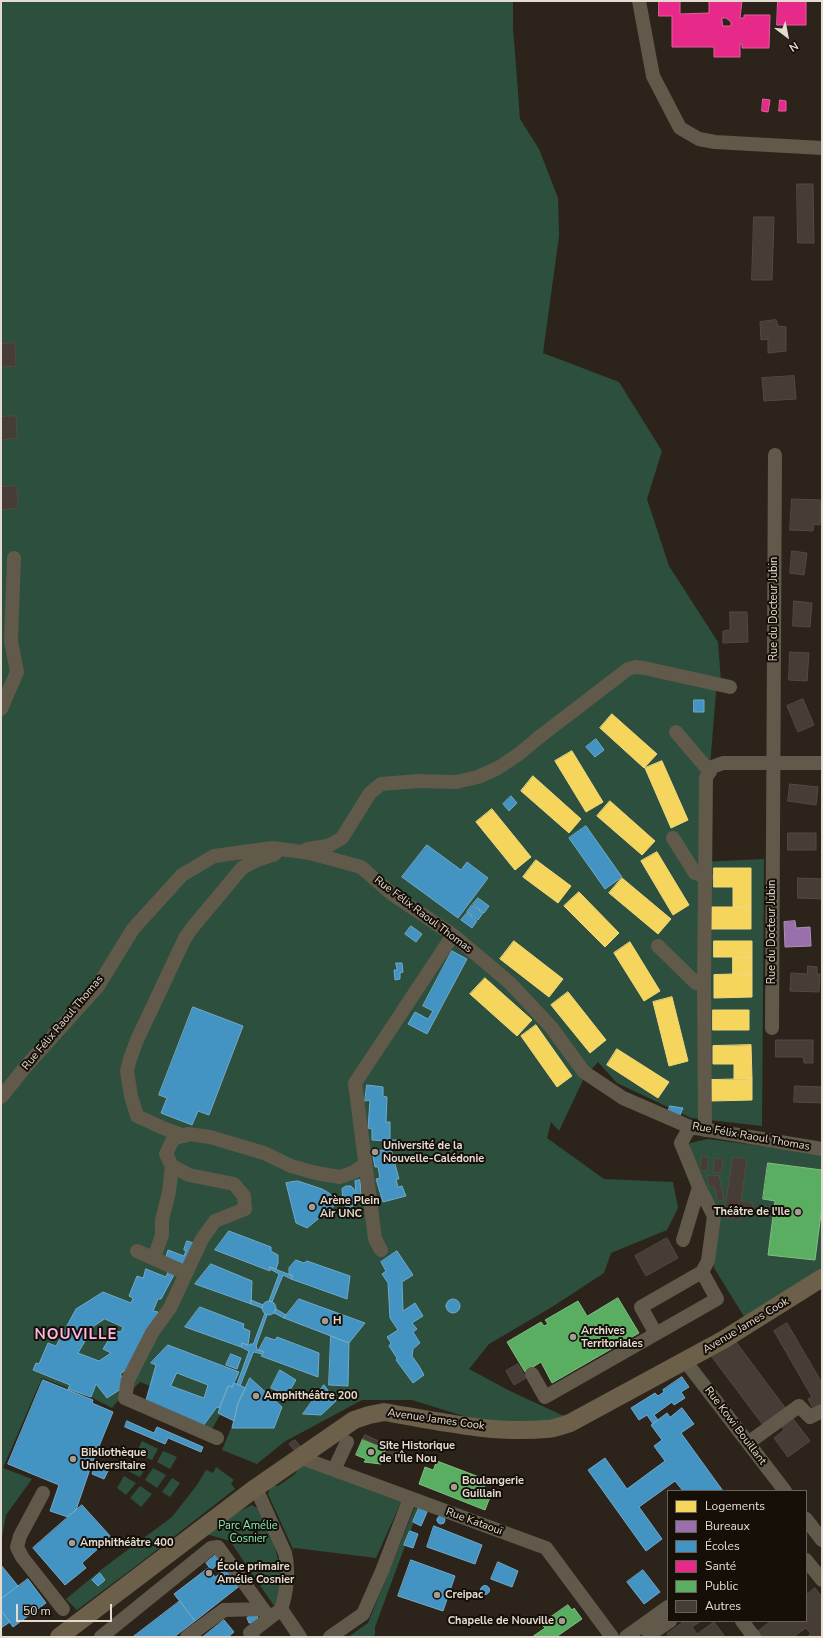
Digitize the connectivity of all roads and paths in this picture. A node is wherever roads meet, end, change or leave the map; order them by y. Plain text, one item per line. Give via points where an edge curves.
1 (639, 1) edge
2 (822, 148) edge
3 (775, 455) dead end
4 (14, 558) dead end
5 (730, 687) dead end
6 (1, 709) edge
7 (676, 732) dead end
8 (822, 763) edge
9 (772, 764) junction
10 (710, 772) junction
11 (673, 838) dead end
12 (294, 850) junction
13 (706, 877) junction
14 (454, 935) junction
15 (658, 946) dead end
16 (704, 984) junction
17 (772, 1028) dead end
18 (1, 1097) edge
19 (690, 1127) junction
20 (705, 1130) junction
21 (185, 1136) junction
22 (822, 1149) edge
23 (365, 1164) junction
24 (172, 1166) junction
25 (699, 1187) junction
26 (683, 1240) dead end
27 (381, 1250) dead end
28 (137, 1251) dead end
29 (154, 1258) junction
30 (186, 1272) junction
31 (702, 1272) junction
32 (822, 1278) edge
33 (656, 1334) junction
34 (686, 1362) junction
35 (532, 1374) dead end
36 (822, 1412) edge
37 (217, 1438) dead end
38 (347, 1442) dead end
39 (748, 1443) junction
40 (299, 1457) junction
41 (334, 1470) junction
42 (254, 1489) junction
43 (784, 1490) edge
44 (43, 1493) dead end
45 (410, 1498) junction
46 (807, 1520) edge
47 (822, 1540) edge
48 (807, 1561) edge
49 (822, 1580) edge
50 (667, 1607) edge
51 (62, 1609) dead end
52 (281, 1609) junction
53 (266, 1614) junction
54 (669, 1622) edge
55 (743, 1622) edge
56 (250, 1636) edge
57 (59, 1637) edge
58 (101, 1637) edge
59 (187, 1637) edge
60 (300, 1637) edge
61 (330, 1637) edge
62 (612, 1637) edge
63 (626, 1637) edge
64 (649, 1637) edge
65 (754, 1637) edge

1 - 2 street via 653,76 680,128 699,139 715,142
3 - 9 street, Rue du Docteur Jubin
4 - 6 street via 11,641 17,672
5 - 12 street via 644,668 628,669 498,768 478,777 456,782 418,781 382,784 370,793 342,838 328,846
7 - 10 street
8 - 9 street
9 - 10 street via 723,763 712,767
9 - 17 street, Rue du Docteur Jubin
10 - 13 street via 706,778
11 - 13 street via 695,873
12 - 14 street, Rue Félix Raoul Thomas via 361,867 392,894
12 - 18 street, Rue Félix Raoul Thomas via 272,848 214,856 182,875 133,929 98,986
12 - 21 street via 257,860 242,868 224,889 185,938 137,1040 127,1071 137,1116
13 - 16 street
14 - 19 street, Rue Félix Raoul Thomas via 510,983 551,1027 584,1072 623,1098
14 - 23 street via 355,1083
15 - 16 street via 696,983
16 - 20 street
19 - 20 street, Rue Félix Raoul Thomas
19 - 25 street via 681,1143
20 - 22 street, Rue Félix Raoul Thomas
21 - 23 street via 188,1134 210,1137 239,1145 316,1173 340,1176 354,1172
21 - 24 street via 173,1139 166,1154
23 - 27 street via 375,1239
24 - 29 street via 162,1220 162,1235
24 - 30 street via 189,1175 234,1184 244,1196 245,1208 215,1221 202,1238
25 - 26 street
25 - 31 street via 714,1216 708,1261
28 - 29 street
29 - 30 street
30 - 37 street via 170,1308 152,1333 128,1380 125,1398
31 - 33 street via 641,1307
31 - 33 street via 717,1299
32 - 34 main road, Avenue James Cook
33 - 35 street via 545,1397
34 - 39 street, Rue Kowi Bouillant
34 - 40 main road, Avenue James Cook via 570,1423 548,1429 488,1428 384,1412 354,1420
36 - 39 street via 810,1417 799,1406
38 - 41 street
39 - 43 street, Rue Kowi Bouillant
40 - 41 street, Rue Kataouï
40 - 42 main road, Avenue James Cook
41 - 45 street, Rue Kataouï
42 - 52 street via 260,1497 287,1560 284,1602
42 - 57 main road, Avenue James Cook
44 - 51 street via 20,1536 17,1547
45 - 61 street via 363,1614
45 - 62 street, Rue Kataouï via 546,1548
46 - 47 street
48 - 49 street
50 - 63 street
52 - 53 street
52 - 60 street
53 - 56 street
53 - 58 street via 218,1547 211,1548
53 - 59 street via 224,1610
54 - 64 street
55 - 65 street

